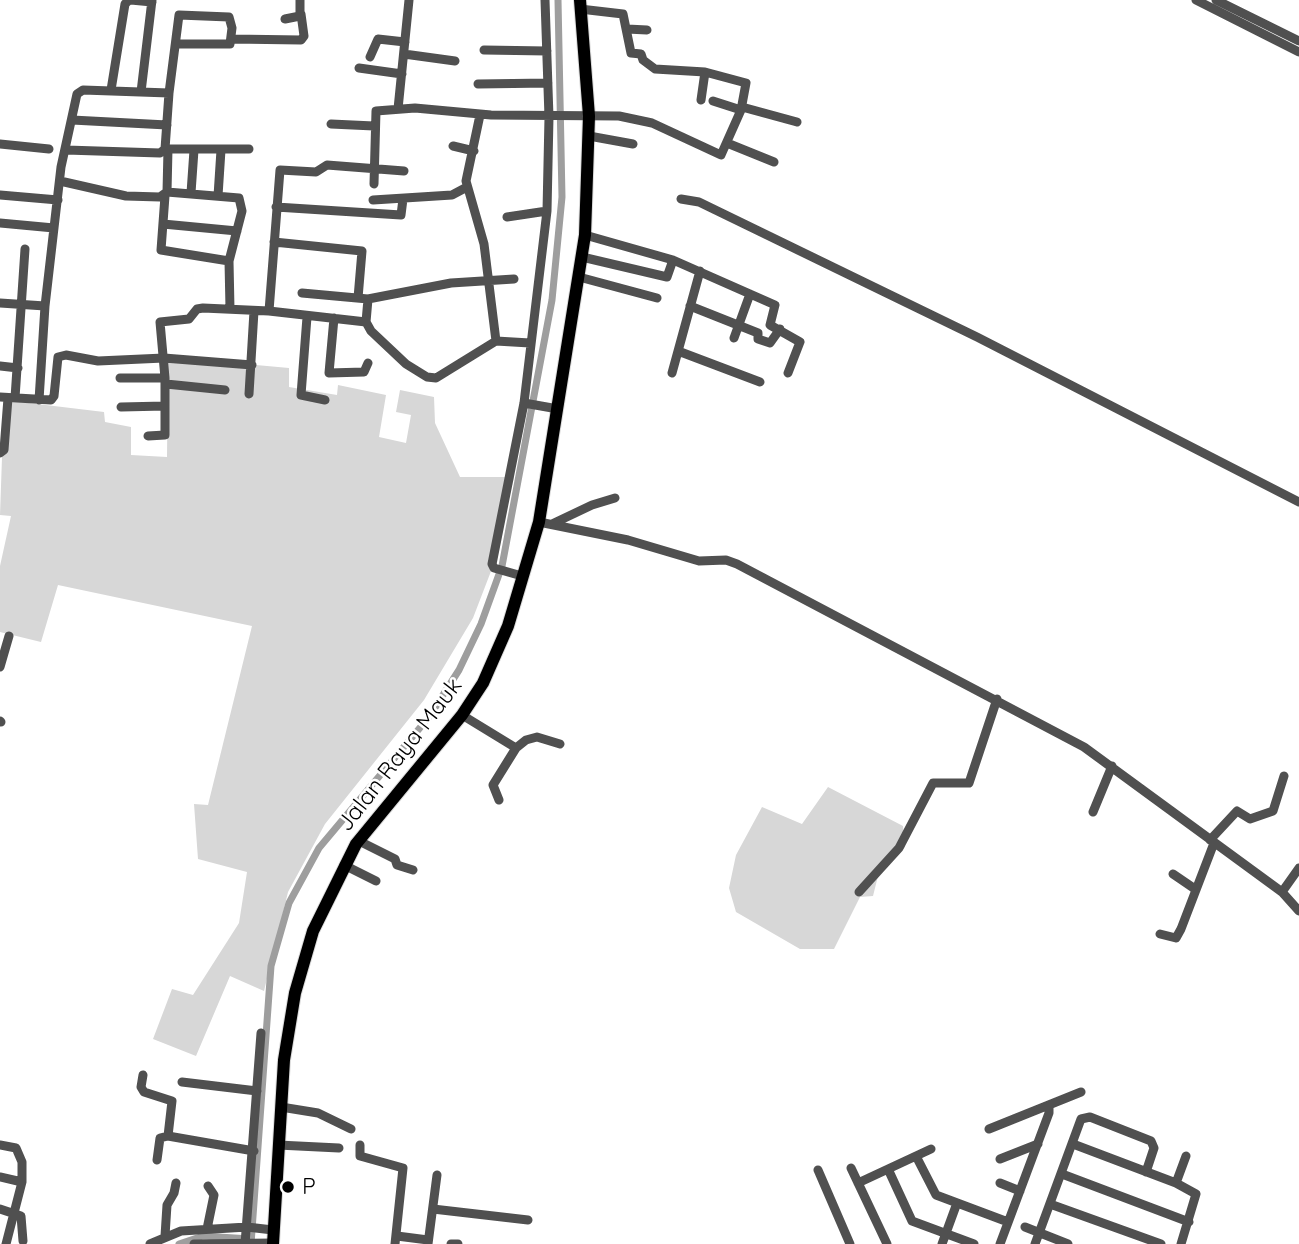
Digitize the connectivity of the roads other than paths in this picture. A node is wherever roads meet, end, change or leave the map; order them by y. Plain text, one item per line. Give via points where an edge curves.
1 (130, 0) edge
2 (300, 0) edge
3 (409, 0) edge
4 (545, 0) edge
5 (1196, 0) edge
6 (1216, 0) edge
7 (152, 1) edge
8 (580, 5) edge
9 (301, 14) junction
10 (285, 19) dead end
11 (627, 29) junction
12 (647, 30) dead end
13 (232, 39) junction
14 (1299, 41) edge
15 (405, 42) junction
16 (176, 44) junction
17 (484, 50) dead end
18 (547, 51) junction
19 (1299, 52) edge
20 (404, 54) junction
21 (370, 57) dead end
22 (455, 61) dead end
23 (359, 68) dead end
24 (705, 72) junction
25 (402, 74) junction
26 (548, 83) junction
27 (478, 84) dead end
28 (111, 90) junction
29 (141, 92) junction
30 (169, 93) junction
31 (701, 100) dead end
32 (713, 101) dead end
33 (741, 108) junction
34 (398, 109) junction
35 (480, 115) junction
36 (585, 116) junction
37 (551, 117) junction
38 (72, 120) junction
39 (797, 122) dead end
40 (331, 124) dead end
41 (167, 125) junction
42 (374, 126) junction
43 (589, 136) junction
44 (727, 142) junction
45 (0, 144) edge
46 (632, 144) dead end
47 (453, 146) dead end
48 (49, 149) dead end
49 (166, 149) junction
50 (249, 149) dead end
51 (66, 150) junction
52 (194, 150) junction
53 (221, 150) junction
54 (474, 151) junction
55 (774, 162) dead end
56 (373, 168) junction
57 (404, 171) dead end
58 (60, 181) junction
59 (373, 184) dead end
60 (467, 187) junction
61 (166, 194) junction
62 (191, 194) junction
63 (0, 195) edge
64 (218, 196) junction
65 (403, 199) junction
66 (681, 199) dead end
67 (58, 200) junction
68 (373, 200) dead end
69 (276, 206) junction
70 (547, 211) junction
71 (507, 217) dead end
72 (0, 223) edge
73 (163, 224) junction
74 (54, 228) junction
75 (237, 231) junction
76 (585, 235) junction
77 (274, 242) junction
78 (25, 248) dead end
79 (582, 257) junction
80 (673, 260) junction
81 (229, 261) junction
82 (700, 271) junction
83 (579, 277) junction
84 (514, 279) dead end
85 (490, 281) junction
86 (302, 293) dead end
87 (750, 294) junction
88 (358, 298) junction
89 (657, 298) dead end
90 (369, 299) junction
91 (0, 303) edge
92 (23, 304) junction
93 (45, 306) junction
94 (690, 306) junction
95 (230, 309) junction
96 (254, 311) junction
97 (269, 311) junction
98 (307, 317) junction
99 (334, 318) junction
100 (366, 322) junction
101 (738, 325) junction
102 (780, 329) junction
103 (734, 338) dead end
104 (496, 341) junction
105 (530, 343) junction
106 (678, 351) junction
107 (164, 358) junction
108 (368, 363) dead end
109 (252, 365) junction
110 (0, 366) edge
111 (18, 368) junction
112 (672, 373) dead end
113 (788, 373) dead end
114 (120, 378) dead end
115 (166, 381) junction
116 (760, 382) dead end
117 (225, 390) dead end
118 (249, 394) dead end
119 (8, 398) edge
120 (39, 400) junction
121 (324, 400) dead end
122 (526, 403) junction
123 (165, 406) junction
124 (121, 407) dead end
125 (555, 408) junction
126 (148, 436) dead end
127 (0, 453) edge
128 (615, 498) dead end
129 (1299, 502) edge
130 (545, 523) junction
131 (520, 575) junction
132 (9, 636) dead end
133 (0, 667) edge
134 (997, 699) junction
135 (462, 715) junction
136 (561, 744) dead end
137 (516, 748) junction
138 (1112, 766) junction
139 (1284, 776) dead end
140 (499, 800) dead end
141 (1093, 812) dead end
142 (359, 841) junction
143 (1212, 842) junction
144 (344, 864) junction
145 (1299, 868) edge
146 (413, 870) dead end
147 (1173, 874) dead end
148 (376, 881) dead end
149 (1195, 889) junction
150 (859, 892) dead end
151 (1282, 892) junction
152 (1299, 911) edge
153 (1160, 934) dead end
154 (261, 1033) dead end
155 (144, 1075) dead end
156 (182, 1082) dead end
157 (257, 1091) junction
158 (1082, 1092) dead end
159 (1049, 1105) junction
160 (281, 1107) junction
161 (351, 1129) dead end
162 (989, 1129) dead end
163 (168, 1136) junction
164 (1038, 1144) junction
165 (1073, 1144) junction
166 (0, 1145) edge
167 (278, 1145) junction
168 (360, 1145) dead end
169 (339, 1148) dead end
170 (254, 1151) junction
171 (1186, 1156) dead end
172 (1000, 1159) dead end
173 (157, 1160) dead end
174 (851, 1168) dead end
175 (888, 1169) junction
176 (818, 1170) dead end
177 (1146, 1172) junction
178 (1062, 1174) junction
179 (437, 1175) dead end
180 (0, 1177) edge
181 (22, 1182) junction
182 (1176, 1182) junction
183 (176, 1183) dead end
184 (858, 1183) junction
185 (1000, 1184) dead end
186 (208, 1186) dead end
187 (1020, 1191) junction
188 (957, 1203) junction
189 (1050, 1204) junction
190 (0, 1209) edge
191 (433, 1209) junction
192 (14, 1212) junction
193 (528, 1220) dead end
194 (1008, 1222) junction
195 (1189, 1222) junction
196 (1025, 1227) dead end
197 (207, 1229) junction
198 (1039, 1233) junction
199 (946, 1234) junction
200 (165, 1236) junction
201 (248, 1236) edge
202 (270, 1238) edge
203 (396, 1240) edge
204 (23, 1241) dead end
205 (0, 1242) edge
206 (428, 1242) edge
207 (6, 1244) edge
208 (150, 1244) edge
209 (194, 1244) edge
210 (452, 1244) edge
211 (458, 1244) edge
212 (850, 1244) edge
213 (887, 1244) edge
214 (942, 1244) edge
215 (974, 1244) edge
216 (1000, 1244) edge
217 (1035, 1244) edge
218 (1068, 1244) edge
219 (1161, 1244) edge
220 (1181, 1244) edge

1 - 7 street
1 - 28 street via 125,4
2 - 9 street
3 - 15 street
4 - 18 street
5 - 19 street
6 - 14 street
7 - 29 street
8 - 11 street via 625,15
8 - 36 main road, Jalan Raya Mauk
9 - 10 street
9 - 13 street via 301,40
11 - 12 street
11 - 24 street via 631,53 641,54 655,69
13 - 16 street via 227,45
13 - 16 street via 227,15 182,14
15 - 20 street
15 - 21 street via 378,39
16 - 30 street
17 - 18 street
18 - 26 street
20 - 22 street
20 - 25 street
23 - 25 street
24 - 31 street
24 - 33 street via 745,82
25 - 34 street
26 - 27 street
26 - 37 street
28 - 29 street
28 - 38 street via 80,90
29 - 30 street
30 - 41 street
32 - 33 street
33 - 39 street
33 - 44 street
34 - 35 street via 447,109
34 - 42 street via 376,111
35 - 37 street
35 - 54 street
36 - 37 street
36 - 43 main road, Jalan Raya Mauk
36 - 44 street via 619,116 652,123 718,155
37 - 70 street
38 - 41 street
38 - 51 street
40 - 42 street
41 - 49 street
42 - 56 street
43 - 46 street
43 - 76 main road, Jalan Raya Mauk
44 - 55 street
45 - 48 street
47 - 54 street
49 - 51 street via 160,153
49 - 52 street
49 - 61 street
50 - 53 street
51 - 58 street
52 - 53 street
52 - 62 street
53 - 64 street
54 - 60 street
56 - 57 street
56 - 59 street
56 - 69 street via 327,165 316,172 280,170
58 - 61 street via 126,196
58 - 67 street
60 - 65 street via 452,195
60 - 85 street
61 - 62 street
61 - 73 street
62 - 64 street
63 - 67 street
64 - 75 street via 234,196 242,202
65 - 68 street
65 - 69 street via 401,215
66 - 129 street via 699,202 976,337
67 - 74 street
69 - 77 street
70 - 71 street
70 - 105 street
72 - 74 street
73 - 75 street
73 - 81 street via 163,251
74 - 93 street
75 - 81 street
76 - 79 main road, Jalan Raya Mauk
76 - 80 street
77 - 88 street via 362,251
77 - 97 street
78 - 92 street
79 - 80 street via 667,277
79 - 83 main road, Jalan Raya Mauk
80 - 82 street
81 - 95 street
82 - 87 street
82 - 94 street
83 - 89 street
83 - 125 main road, Jalan Raya Mauk
84 - 85 street
85 - 90 street via 451,283
85 - 104 street
86 - 88 street
87 - 101 street
87 - 102 street via 775,304 770,324
88 - 90 street
90 - 100 street
91 - 92 street
92 - 93 street
92 - 111 street
93 - 120 street
94 - 101 street
94 - 106 street
95 - 96 street
95 - 107 street via 199,309 189,319 160,322
96 - 97 street
96 - 109 street
97 - 98 street
98 - 99 street
98 - 121 street via 301,395
99 - 100 street
99 - 108 street via 328,373 364,372
100 - 104 street via 406,364 432,378
101 - 102 street via 771,343
101 - 103 street
102 - 113 street via 800,342
104 - 105 street
105 - 122 street
106 - 112 street
106 - 116 street
107 - 109 street
107 - 115 street
107 - 120 street via 122,362 58,357 54,396
109 - 118 street
110 - 111 street
111 - 119 street
114 - 115 street
115 - 117 street
115 - 123 street
119 - 120 street
119 - 127 street via 4,450
122 - 125 street
122 - 131 street via 492,564
123 - 124 street
123 - 126 street via 165,436
125 - 130 main road, Jalan Raya Mauk
128 - 130 street
130 - 131 main road, Jalan Raya Mauk
130 - 134 street via 699,561 730,561
131 - 135 main road, Jalan Raya Mauk via 508,626 491,667
132 - 133 street
134 - 138 street
134 - 150 street via 969,783 933,783 899,848
135 - 137 street
135 - 142 main road, Jalan Raya Mauk
136 - 137 street via 537,737
137 - 140 street via 493,785
138 - 141 street
138 - 143 street
139 - 143 street via 1273,811 1250,819 1237,811
142 - 144 main road, Jalan Raya Mauk
142 - 146 street
143 - 149 street
143 - 151 street
144 - 148 street
144 - 160 main road, Jalan Raya Mauk via 313,931 300,974 287,1036
145 - 151 street
147 - 149 street
149 - 153 street via 1176,939
151 - 152 street
154 - 157 street
155 - 163 street via 142,1090 172,1103
156 - 157 street
157 - 170 street
158 - 159 street
159 - 162 street
159 - 164 street
160 - 161 street via 318,1113
160 - 167 main road, Jalan Raya Mauk
163 - 170 street
163 - 173 street via 160,1140
164 - 172 street
164 - 187 street
165 - 177 street
165 - 177 street via 1082,1119 1090,1117 1154,1144
165 - 178 street
166 - 181 street via 20,1152
167 - 169 street
167 - 202 main road, Jalan Raya Mauk
168 - 203 street via 360,1156 403,1168
170 - 201 street
171 - 182 street
174 - 184 street
175 - 184 street
175 - 188 street via 924,1153 936,1195
175 - 199 street via 912,1221
176 - 212 street
177 - 182 street
178 - 189 street
178 - 195 street
179 - 191 street
180 - 181 street
181 - 192 street
182 - 195 street via 1196,1194
183 - 200 street via 167,1205
184 - 213 street
185 - 187 street
186 - 197 street via 214,1195
187 - 194 street
188 - 194 street
188 - 199 street
189 - 198 street
189 - 219 street
190 - 192 street
191 - 193 street
191 - 206 street
192 - 204 street via 21,1216
192 - 207 street
194 - 216 street
195 - 220 street
196 - 198 street
197 - 200 street
197 - 201 street
198 - 217 street
198 - 218 street
199 - 214 street
199 - 215 street
200 - 208 street
201 - 202 street
201 - 209 street
203 - 206 street
205 - 207 street
210 - 211 street

